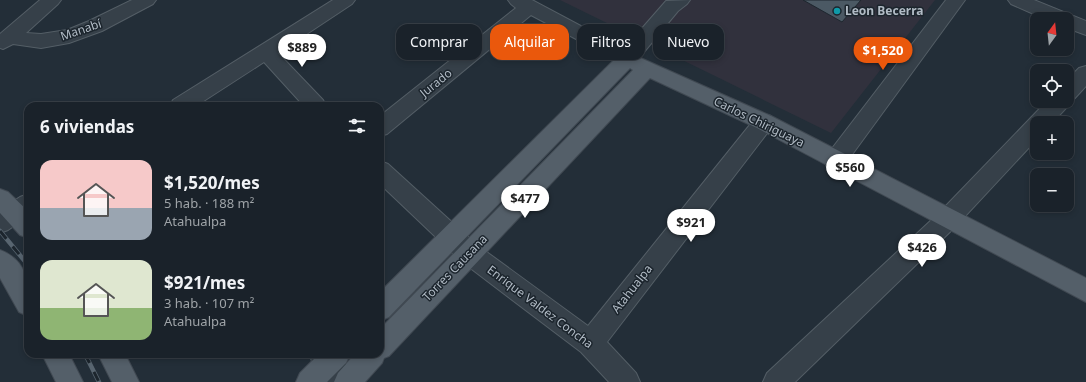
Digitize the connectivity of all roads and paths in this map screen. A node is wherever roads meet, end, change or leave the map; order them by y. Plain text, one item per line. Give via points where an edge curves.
1 (52, 0) edge
2 (147, 0) edge
3 (346, 0) edge
4 (956, 0) edge
5 (1017, 0) edge
6 (671, 2) edge
7 (523, 4) edge
8 (1046, 12) edge
9 (1074, 24) edge
10 (1086, 28) edge
11 (5, 41) edge
12 (265, 52) junction
13 (637, 64) junction
14 (1086, 73) edge
15 (1074, 86) edge
16 (186, 102) edge
17 (312, 102) edge
18 (1053, 108) edge
19 (1046, 116) edge
20 (764, 122) junction
21 (384, 125) edge
22 (1030, 132) edge
23 (835, 161) junction
24 (384, 174) edge
25 (947, 220) junction
26 (450, 236) junction
27 (469, 253) junction
28 (0, 261) edge
29 (1086, 291) edge
30 (24, 296) edge
31 (384, 305) edge
32 (384, 343) edge
33 (590, 343) junction
34 (57, 358) edge
35 (113, 358) edge
36 (328, 358) edge
37 (330, 358) edge
38 (369, 358) edge
39 (70, 382) edge
40 (126, 382) edge
41 (309, 382) edge
42 (344, 382) edge
43 (347, 382) edge
44 (627, 382) edge
45 (776, 382) edge

1 - 11 street
2 - 11 street, Manabí via 99,24 66,36 40,41
3 - 12 street
4 - 23 street
5 - 8 street
6 - 13 street
7 - 13 street, Carlos Chiriguaya
7 - 21 street, Jurado
9 - 10 street
12 - 16 street
12 - 17 street
13 - 20 main road, Carlos Chiriguaya
13 - 26 main road, Torres Causana
13 - 27 main road, Torres Causana
14 - 15 street
18 - 19 street
20 - 23 main road, Carlos Chiriguaya
20 - 33 street, Atahualpa
22 - 25 street
23 - 25 main road, Carlos Chiriguaya
24 - 26 street, Enrique Valdez Concha
25 - 29 main road, Carlos Chiriguaya
25 - 45 street
26 - 27 street, Enrique Valdez Concha
26 - 31 main road, Torres Causana
27 - 32 main road, Torres Causana
27 - 33 street, Enrique Valdez Concha
28 - 30 main road via 12,274
33 - 44 street, Enrique Valdez Concha
34 - 39 main road
35 - 40 main road
36 - 41 main road
37 - 42 street
38 - 43 main road

